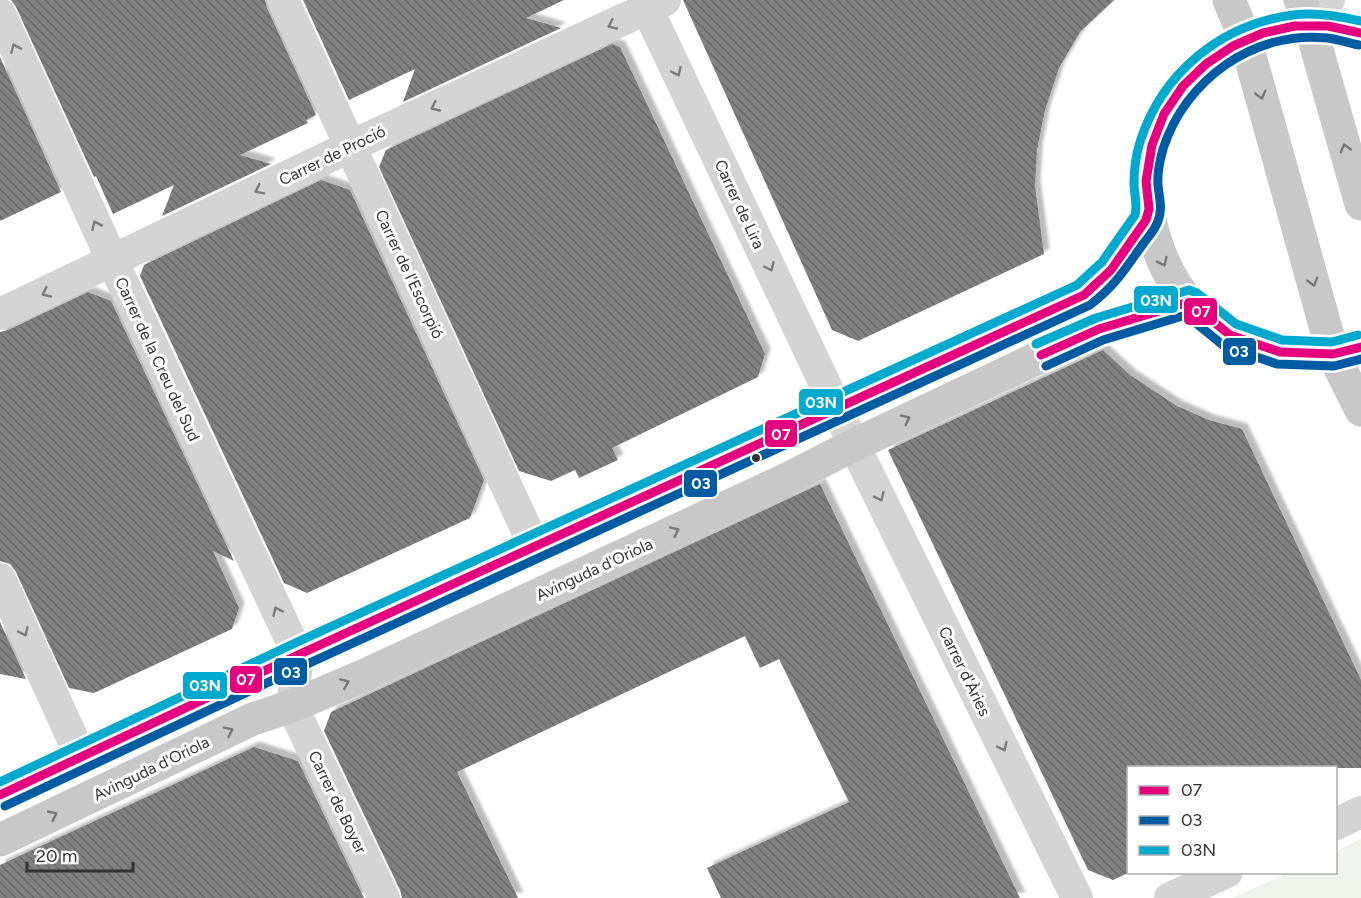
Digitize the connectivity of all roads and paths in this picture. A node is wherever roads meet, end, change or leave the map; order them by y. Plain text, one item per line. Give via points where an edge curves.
1 (283, 0) edge
2 (1229, 0) edge
3 (652, 3) edge
4 (1311, 6) edge
5 (0, 14) edge
6 (1361, 33) edge
7 (1245, 38) junction
8 (351, 146) junction
9 (1361, 204) edge
10 (1148, 217) junction
11 (112, 262) junction
12 (1189, 302) junction
13 (0, 314) edge
14 (1347, 350) edge
15 (837, 408) junction
16 (1361, 410) edge
17 (854, 445) junction
18 (536, 548) junction
19 (0, 579) edge
20 (298, 655) junction
21 (292, 706) junction
22 (81, 757) junction
23 (0, 795) edge
24 (1361, 812) edge
25 (1337, 823) edge
26 (0, 840) edge
27 (1225, 874) edge
28 (384, 898) edge
29 (1077, 898) edge
30 (1170, 898) edge

1 - 8 street, Carrer de l'Escorpió
2 - 7 main road
3 -> 8 street, Carrer de Proció
3 -> 15 street, Carrer de Lira
4 - 6 main road
4 - 7 main road via 1277,28
9 -> 4 main road
11 -> 5 street, Carrer de la Creu del Sud
7 - 10 main road via 1214,57 1187,81 1166,111 1152,145 1146,181
7 -> 14 main road
8 -> 11 street, Carrer de Proció
8 - 18 street, Carrer de l'Escorpió
10 -> 12 main road via 1162,262
10 - 15 main road via 1110,270 1084,295
11 -> 13 street, Carrer de Proció
20 -> 11 street, Carrer de la Creu del Sud
12 - 14 main road via 1230,334 1270,349
17 -> 12 main road, Avinguda d'Oriola via 1099,329
14 - 16 main road
15 - 17 street, Carrer de Lira
15 - 18 main road
21 -> 17 main road, Avinguda d'Oriola
17 -> 29 street, Carrer d'Àries
18 - 20 main road
19 -> 22 street
20 - 21 street
20 - 22 main road
26 -> 21 main road, Avinguda d'Oriola via 253,719
21 - 28 street, Carrer de Boyer
22 - 23 main road
24 - 25 street
27 - 30 street

